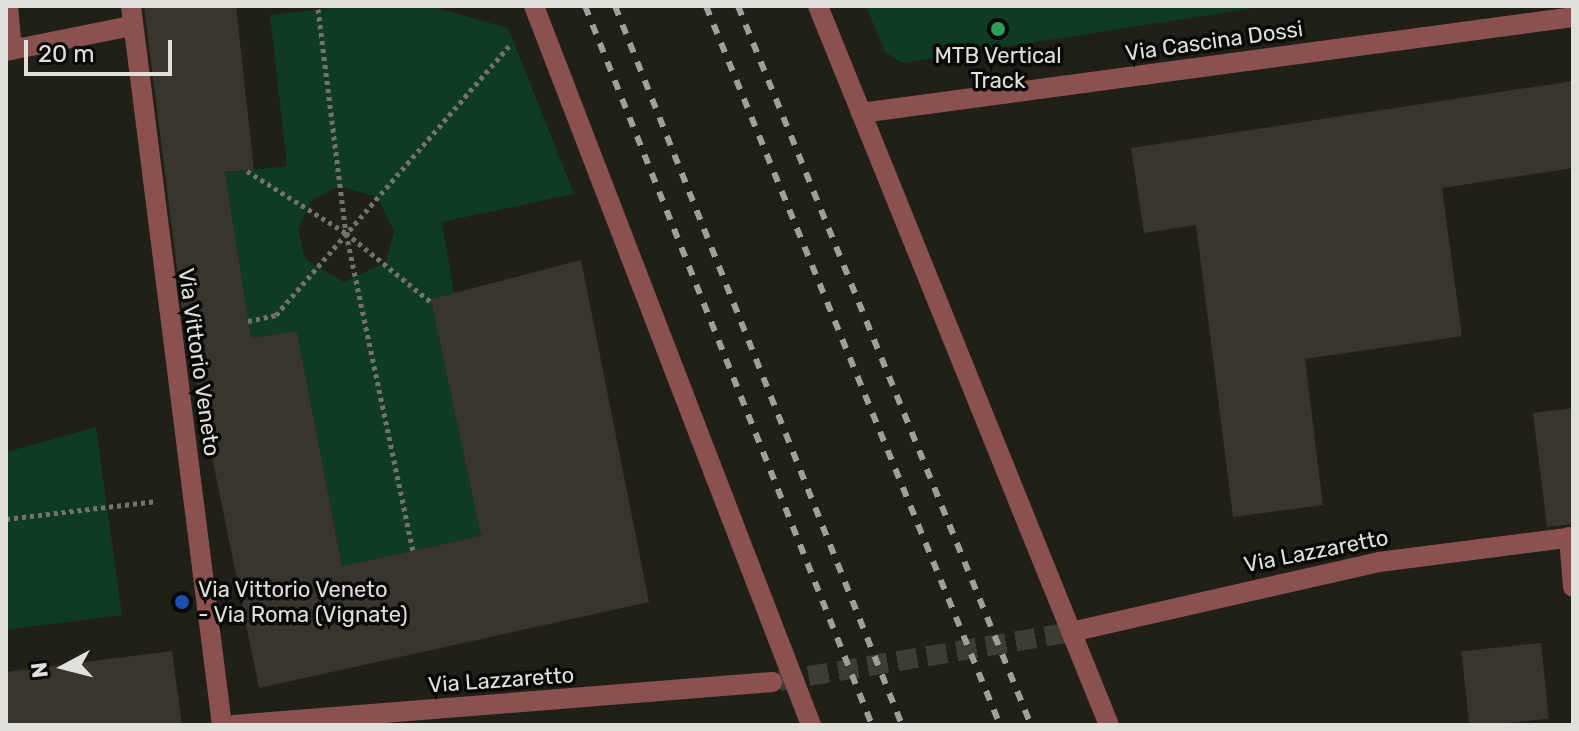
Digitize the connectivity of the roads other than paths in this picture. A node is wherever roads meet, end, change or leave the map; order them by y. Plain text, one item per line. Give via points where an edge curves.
1 (8, 6) edge
2 (534, 6) edge
3 (818, 6) edge
4 (131, 16) edge
5 (1573, 17) edge
6 (9, 50) edge
7 (861, 113) junction
8 (1571, 537) edge
9 (1573, 587) edge
10 (1071, 632) junction
11 (772, 682) tunnel mouth
12 (222, 725) edge
13 (234, 725) edge
14 (811, 725) edge
15 (1109, 725) edge

1 - 6 street
2 - 14 street
3 - 7 street
4 - 6 street
4 - 12 street, Via Vittorio Veneto
5 - 7 street, Via Cascina Dossi
7 - 10 street
8 - 9 street
8 - 10 street, Via Lazzaretto via 1379,562 1172,604
10 - 15 street
11 - 13 street, Via Lazzaretto

